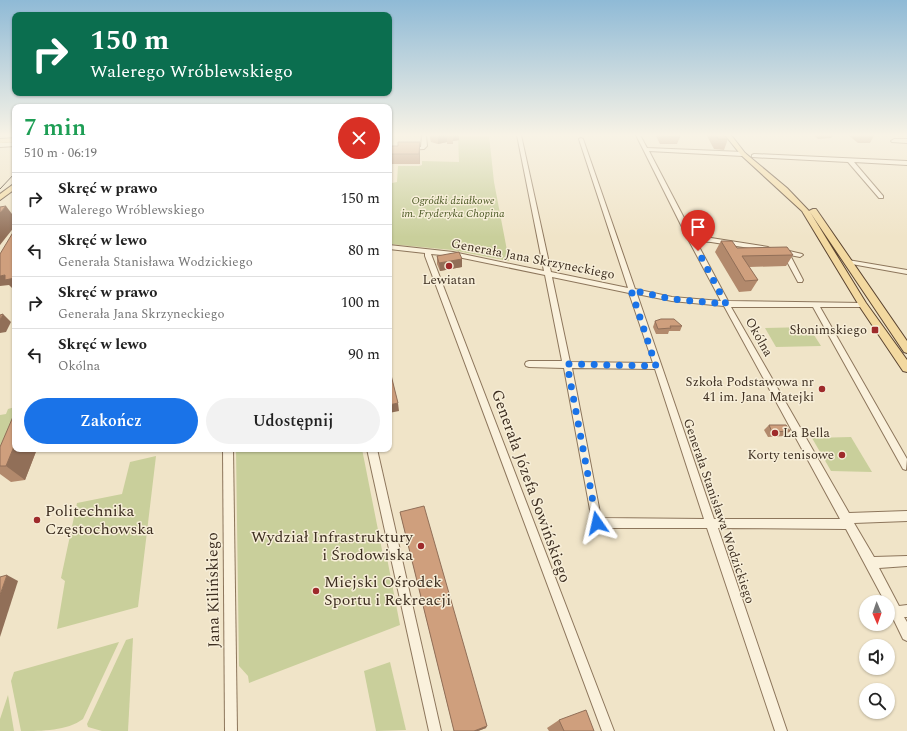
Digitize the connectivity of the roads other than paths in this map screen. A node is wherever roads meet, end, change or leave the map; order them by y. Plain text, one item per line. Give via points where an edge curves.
1 (526, 169) edge
2 (591, 169) edge
3 (656, 169) edge
4 (760, 169) edge
5 (769, 169) edge
6 (857, 169) edge
7 (12, 184) edge
8 (12, 187) edge
9 (7, 190) junction
10 (881, 197) dead end
11 (0, 198) edge
12 (691, 239) junction
13 (392, 247) edge
14 (428, 251) junction
15 (785, 252) junction
16 (800, 254) dead end
17 (848, 262) junction
18 (907, 272) edge
19 (548, 273) junction
20 (800, 280) dead end
21 (631, 290) junction
22 (726, 304) junction
23 (815, 304) junction
24 (863, 305) junction
25 (907, 349) edge
26 (529, 364) dead end
27 (567, 364) junction
28 (656, 366) junction
29 (907, 368) edge
30 (228, 452) edge
31 (373, 452) edge
32 (906, 466) dead end
33 (907, 516) edge
34 (847, 521) junction
35 (710, 524) junction
36 (907, 561) edge
37 (870, 563) junction
38 (902, 612) edge
39 (907, 635) edge
40 (231, 731) edge
41 (435, 731) edge
42 (608, 731) edge
43 (781, 731) edge

1 - 19 street
2 - 21 street, Generała Stanisława Wodzickiego
3 - 12 street, Okólna
4 - 24 main road via 804,210
5 - 17 main road via 804,200
6 - 10 street
7 - 9 main road
8 - 9 main road
9 - 11 main road
12 - 15 street
12 - 22 street, Okólna
13 - 14 street, Generała Jana Skrzyneckiego
14 - 19 street, Generała Jana Skrzyneckiego
14 - 42 street, Generała Józefa Sowińskiego
15 - 16 street
15 - 20 street
17 - 18 street
17 - 25 main road
19 - 21 street, Generała Jana Skrzyneckiego
19 - 27 street
21 - 22 street, Generała Jana Skrzyneckiego via 672,299
21 - 28 street, Generała Stanisława Wodzickiego
22 - 23 street, Generała Jana Skrzyneckiego
22 - 34 street, Okólna
23 - 24 street, Generała Jana Skrzyneckiego
23 - 32 street
24 - 29 main road
26 - 27 street
27 - 28 street
27 - 35 street via 597,523
28 - 35 street, Generała Stanisława Wodzickiego
30 - 40 street, Jana Kilińskiego
31 - 41 street
33 - 34 street
34 - 35 street
34 - 37 street, Okólna
35 - 43 street, Generała Stanisława Wodzickiego
36 - 37 street
37 - 38 street, Okólna
38 - 39 street, Okólna

